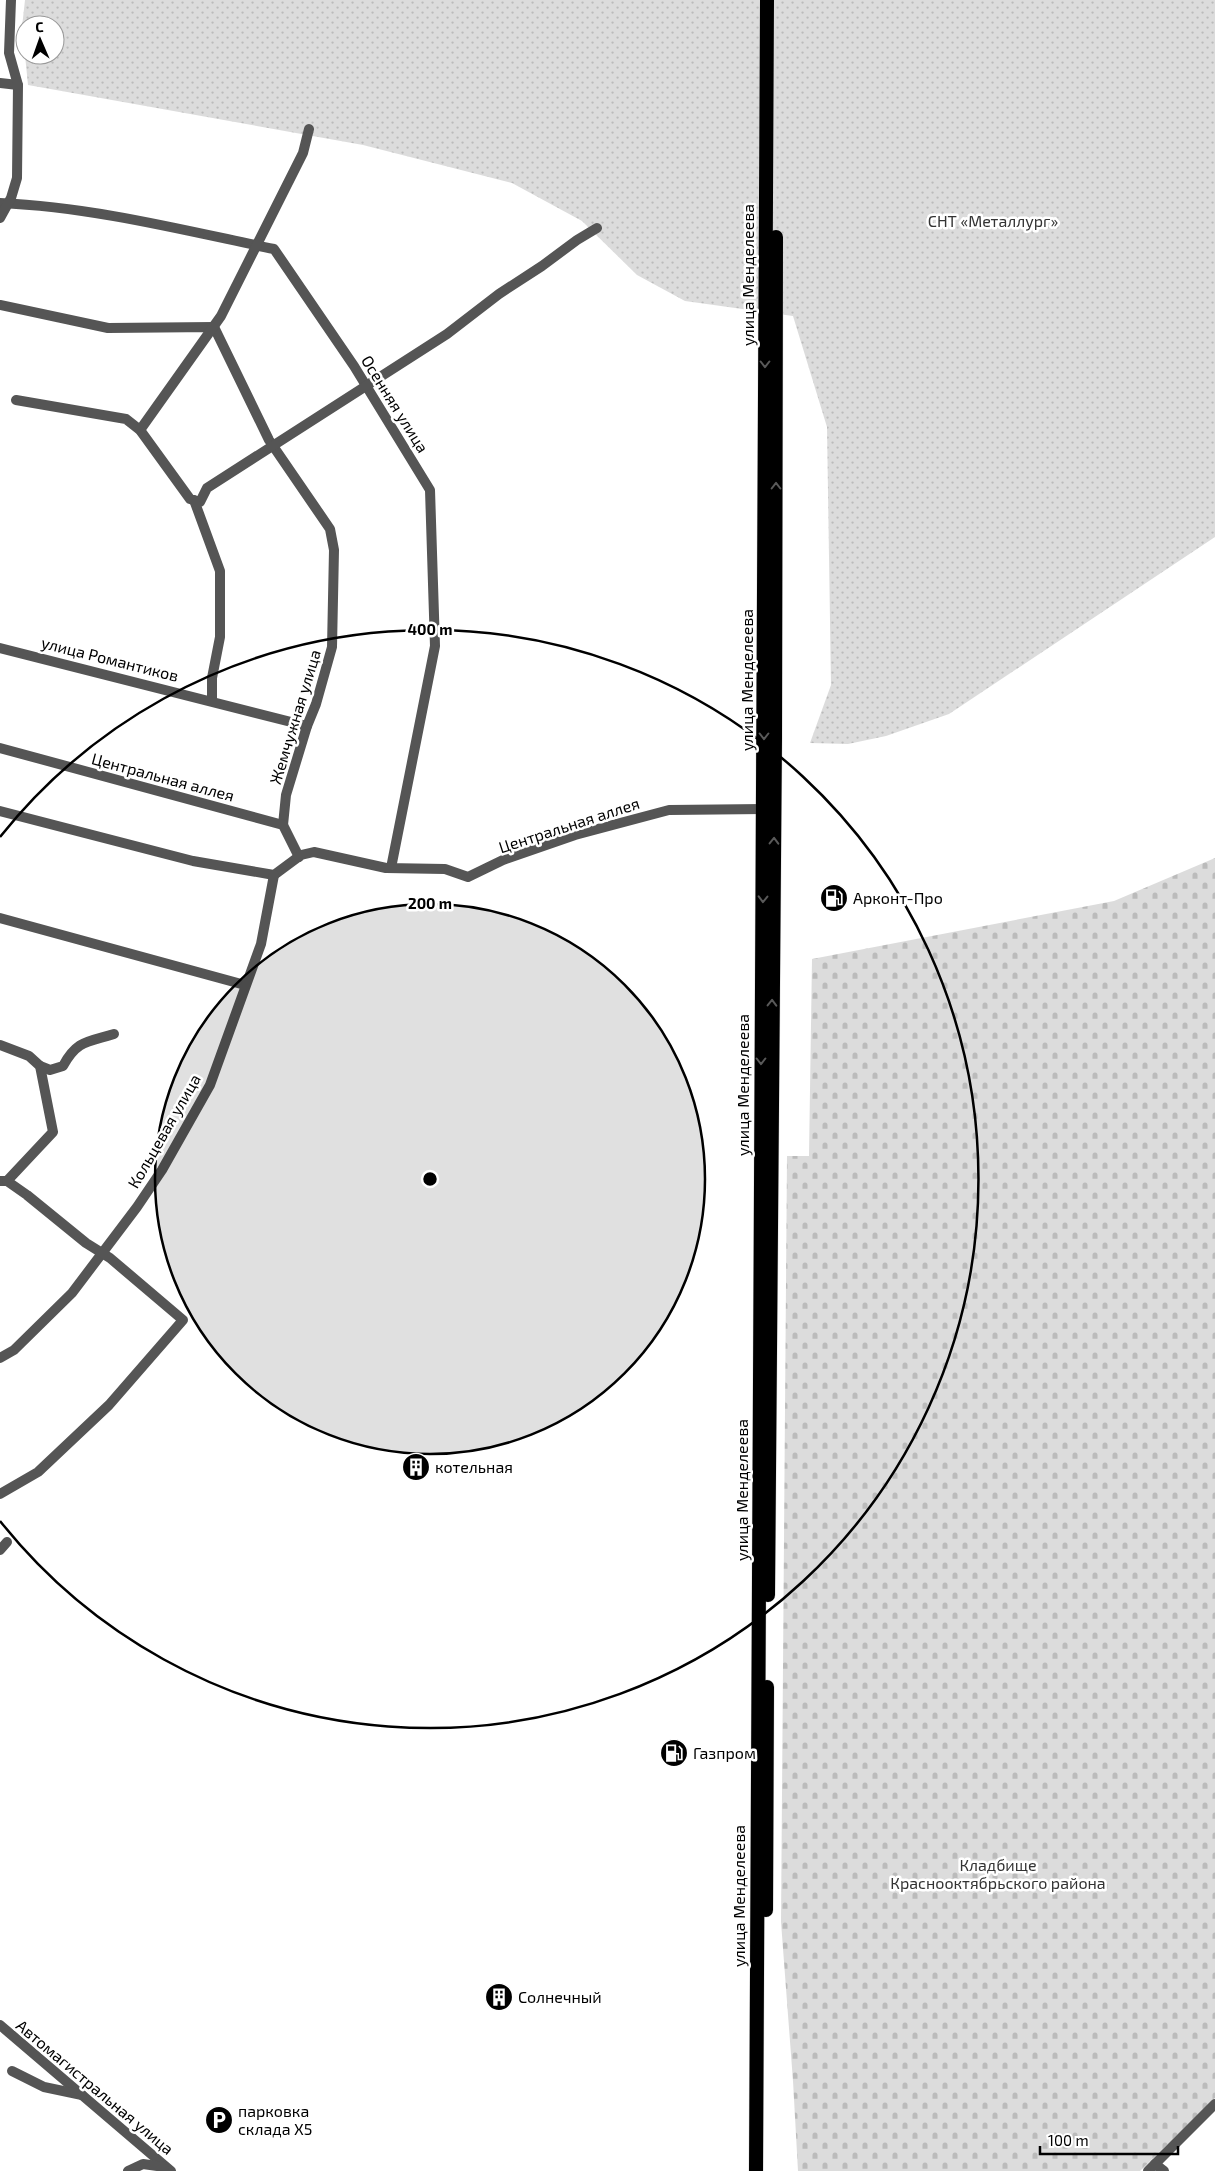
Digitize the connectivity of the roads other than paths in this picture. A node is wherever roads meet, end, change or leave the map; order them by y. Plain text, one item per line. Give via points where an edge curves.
1 (11, 0) edge
2 (767, 0) edge
3 (776, 0) edge
4 (0, 84) edge
5 (18, 85) junction
6 (309, 129) dead end
7 (4, 203) edge
8 (0, 218) edge
9 (597, 228) dead end
10 (255, 245) junction
11 (0, 305) edge
12 (213, 327) junction
13 (366, 386) junction
14 (16, 400) dead end
15 (140, 430) junction
16 (273, 446) junction
17 (194, 500) junction
18 (0, 648) edge
19 (212, 701) junction
20 (307, 726) junction
21 (0, 748) edge
22 (764, 809) junction
23 (0, 811) edge
24 (283, 825) junction
25 (300, 857) junction
26 (391, 868) junction
27 (274, 874) junction
28 (0, 918) edge
29 (245, 985) junction
30 (114, 1034) dead end
31 (0, 1044) edge
32 (40, 1066) junction
33 (3, 1181) edge
34 (101, 1253) junction
35 (0, 1358) edge
36 (0, 1494) edge
37 (0, 2025) edge
38 (12, 2071) dead end
39 (84, 2096) junction
40 (1215, 2104) edge
41 (1152, 2167) edge
42 (170, 2169) edge
43 (128, 2171) edge
44 (756, 2171) edge
45 (765, 2171) edge
46 (1164, 2171) edge

1 - 5 street via 9,53
2 -> 22 highway, улица Менделеева
45 -> 3 highway, улица Менделеева via 775,729
4 - 5 street
5 - 7 street via 17,178
6 - 10 street via 303,153
7 - 8 street
7 - 10 street, Осенняя улица via 148,222
9 - 13 street via 499,294 447,334
10 - 12 street
10 - 13 street, Осенняя улица via 274,249
11 - 12 street via 108,328
12 - 15 street
12 - 16 street, Жемчужная улица
13 - 16 street
13 - 26 street, Осенняя улица via 430,490 435,646
14 - 15 street via 126,419
15 - 17 street
16 - 17 street via 207,488 200,502
16 - 20 street, Жемчужная улица via 330,529 334,550 332,647
17 - 19 street via 220,571 220,637 212,678
18 - 19 street, улица Романтиков
19 - 20 street, улица Романтиков
20 - 24 street, Жемчужная улица via 286,794
21 - 24 street, Центральная аллея
22 - 26 street, Центральная аллея via 669,810 576,835 503,860 468,877 445,870
22 -> 44 highway, улица Менделеева
23 - 27 street via 193,861
24 - 25 street
25 - 26 street, Центральная аллея via 314,852
25 - 27 street, Центральная аллея
27 - 29 street, Кольцевая улица via 261,944
28 - 29 street
29 - 34 street, Кольцевая улица via 210,1085 162,1170
30 - 32 street via 77,1046 62,1066 50,1070
31 - 32 street via 29,1056
32 - 33 street via 53,1132
33 - 34 street
34 - 35 street, Кольцевая улица via 72,1293 14,1350
34 - 36 street via 183,1320 109,1405 38,1472
37 - 39 street, Автомагистральная улица
38 - 39 street via 44,2087
39 - 42 street, Автомагистральная улица
40 - 41 street
41 - 46 street
42 - 43 street via 143,2164

